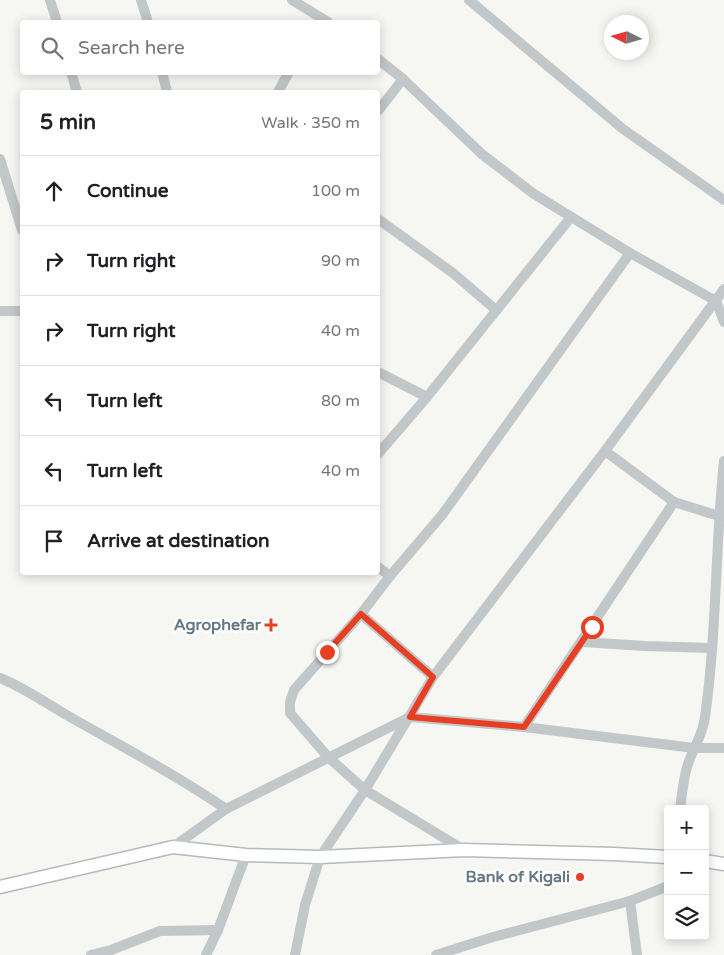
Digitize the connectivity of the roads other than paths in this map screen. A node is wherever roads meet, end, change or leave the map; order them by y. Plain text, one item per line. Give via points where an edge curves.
1 (50, 0) edge
2 (141, 0) edge
3 (292, 0) edge
4 (469, 0) edge
5 (55, 20) edge
6 (147, 20) edge
7 (322, 20) edge
8 (380, 61) edge
9 (72, 75) edge
10 (163, 75) edge
11 (287, 75) edge
12 (402, 79) junction
13 (76, 90) edge
14 (166, 90) edge
15 (279, 90) edge
16 (380, 108) edge
17 (0, 159) edge
18 (724, 200) edge
19 (571, 217) junction
20 (380, 220) edge
21 (20, 224) edge
22 (630, 253) junction
23 (724, 289) edge
24 (716, 301) junction
25 (496, 310) junction
26 (0, 311) edge
27 (20, 311) edge
28 (724, 322) edge
29 (380, 373) edge
30 (426, 397) junction
31 (605, 451) junction
32 (380, 452) edge
33 (724, 461) edge
34 (674, 502) junction
35 (718, 516) junction
36 (380, 568) edge
37 (390, 576) junction
38 (361, 614) junction
39 (582, 642) junction
40 (711, 648) junction
41 (433, 677) junction
42 (0, 678) edge
43 (410, 717) junction
44 (524, 727) junction
45 (694, 748) junction
46 (724, 748) edge
47 (328, 757) junction
48 (364, 790) junction
49 (681, 805) edge
50 (226, 809) junction
51 (173, 847) junction
52 (464, 850) junction
53 (246, 855) junction
54 (320, 857) junction
55 (664, 857) edge
56 (709, 861) edge
57 (722, 863) edge
58 (709, 868) edge
59 (0, 887) edge
60 (664, 888) edge
61 (630, 901) junction
62 (218, 930) junction
63 (91, 955) edge
64 (206, 955) edge
65 (295, 955) edge
66 (436, 955) edge
67 (637, 955) edge

1 - 5 street
2 - 6 street
3 - 7 street
4 - 18 street via 623,129
8 - 12 street
9 - 13 street
10 - 14 street
11 - 15 street
12 - 16 street
12 - 19 street via 483,155 534,194
17 - 21 street
19 - 22 street
19 - 25 street
20 - 25 street via 453,273
22 - 24 street
22 - 37 street via 442,515
23 - 24 street
24 - 28 street
24 - 31 street
25 - 30 street
26 - 27 street
29 - 30 street
30 - 32 street
31 - 34 street
31 - 41 street
33 - 35 street
34 - 35 street
34 - 39 street
35 - 40 street
36 - 37 street
37 - 38 street
38 - 41 street
38 - 47 street via 294,690 290,702 290,713
39 - 40 street
39 - 44 street
40 - 45 street via 705,718
41 - 43 street
42 - 50 street via 18,685 188,783
43 - 44 street
43 - 47 street
43 - 48 street
44 - 45 street
45 - 46 street
45 - 49 street via 687,766
47 - 48 street
47 - 50 street
48 - 52 street
48 - 54 street
50 - 51 street
51 - 53 main road
51 - 59 main road
52 - 54 main road
52 - 55 main road
53 - 54 main road
53 - 62 street
54 - 65 street via 305,904
56 - 57 main road
57 - 58 street
60 - 61 street
61 - 66 street
61 - 67 street
62 - 63 street via 160,931
62 - 64 street

